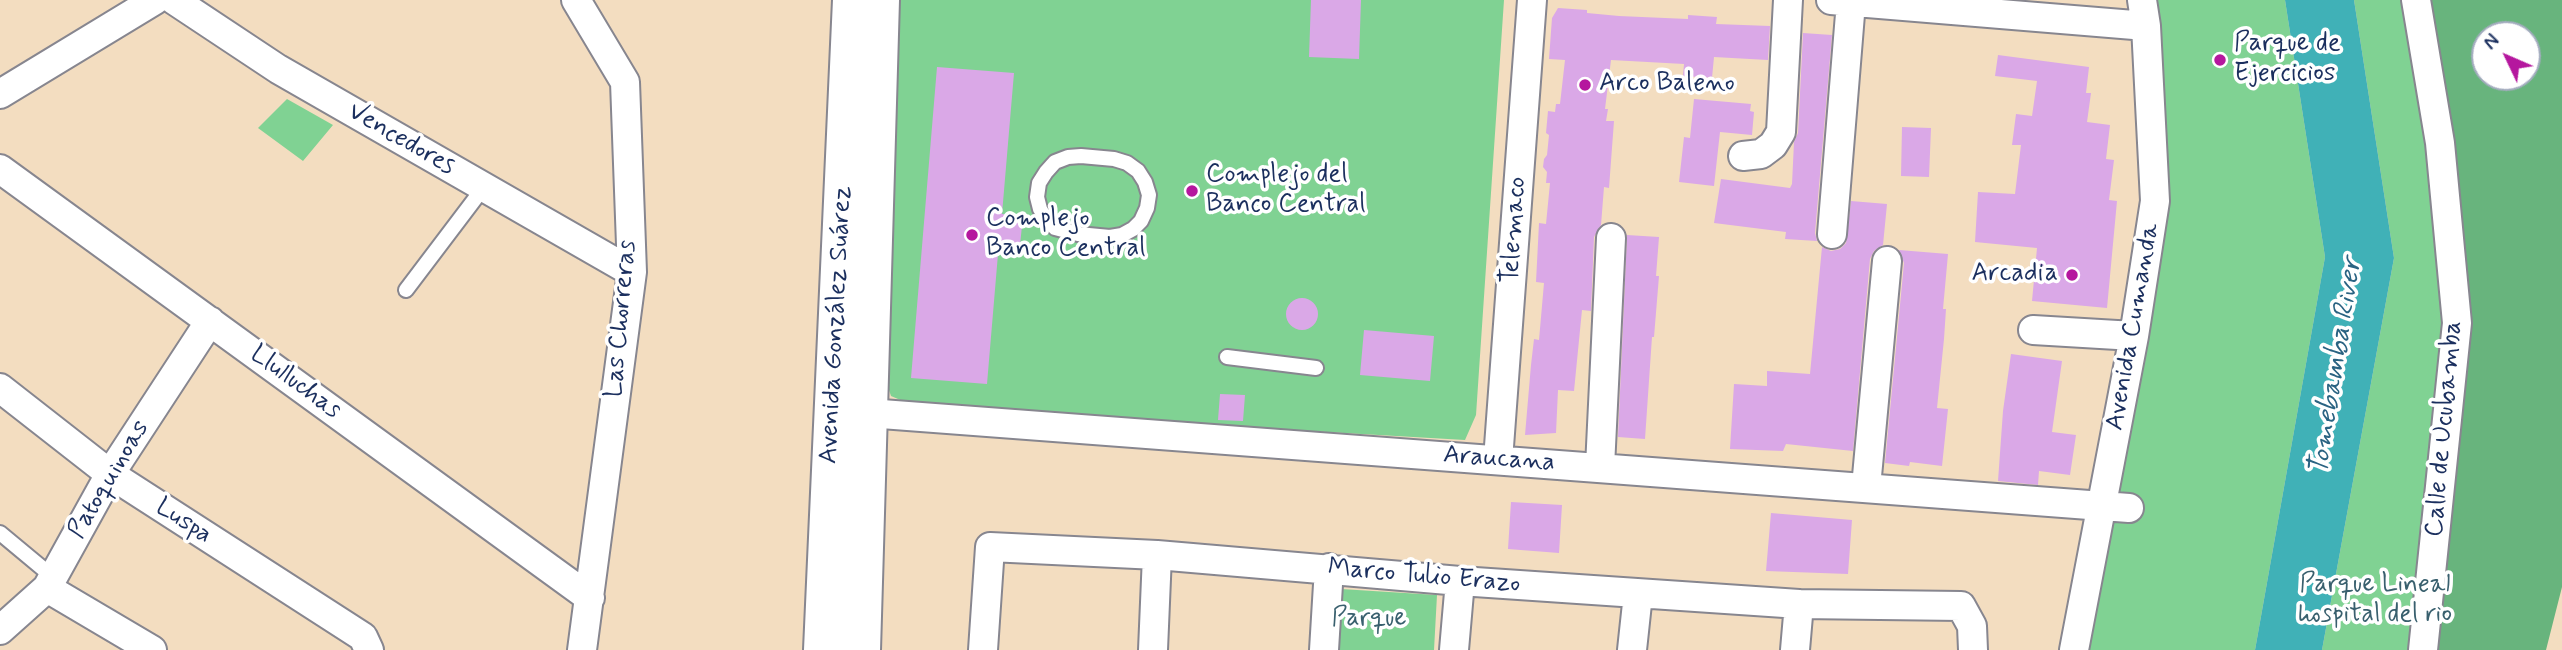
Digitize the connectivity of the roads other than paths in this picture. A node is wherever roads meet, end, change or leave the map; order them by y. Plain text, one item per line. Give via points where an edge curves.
1 (155, 0) edge
2 (174, 0) edge
3 (576, 0) edge
4 (852, 0) edge
5 (880, 0) edge
6 (1532, 0) edge
7 (1788, 0) edge
8 (2416, 0) edge
9 (1841, 1) edge
10 (1912, 3) edge
11 (2144, 13) edge
12 (0, 94) edge
13 (1743, 156) dead end
14 (0, 169) edge
15 (484, 187) junction
16 (1832, 234) dead end
17 (1098, 236) joint
18 (1611, 238) dead end
19 (1887, 261) dead end
20 (632, 272) junction
21 (406, 290) dead end
22 (210, 321) junction
23 (2034, 330) dead end
24 (2134, 336) junction
25 (1227, 358) dead end
26 (1316, 368) dead end
27 (0, 388) edge
28 (868, 412) junction
29 (1498, 460) junction
30 (1600, 467) junction
31 (110, 474) junction
32 (1866, 487) junction
33 (2116, 507) junction
34 (0, 533) edge
35 (1157, 555) junction
36 (1329, 568) junction
37 (1460, 581) junction
38 (50, 582) junction
39 (1638, 594) junction
40 (590, 598) junction
41 (1799, 604) junction
42 (0, 630) edge
43 (152, 650) edge
44 (369, 650) edge
45 (582, 650) edge
46 (822, 650) edge
47 (861, 650) edge
48 (984, 650) edge
49 (1153, 650) edge
50 (1324, 650) edge
51 (1454, 650) edge
52 (1632, 650) edge
53 (1795, 650) edge
54 (1973, 650) edge
55 (2074, 650) edge
56 (2423, 650) edge

1 - 12 street
2 - 15 street, Vencedores via 278,69
3 - 20 street, Las Chorreras via 625,82
4 - 46 main road, Avenida González Suárez
5 - 28 main road, Avenida González Suárez
6 - 29 street, Telemaco
7 - 13 street via 1781,132 1761,153
8 - 56 street, Calle de Ucubamba via 2440,143 2457,323
9 - 10 street
9 - 16 street
10 - 11 street
11 - 24 street, Avenida Cumanda via 2155,201
14 - 22 street, Llulluchas
15 - 20 street, Vencedores
15 - 21 lane
17 - 17 lane via 1122,235 1142,220 1149,195 1145,182 1138,171 1114,159 1081,156 1055,162 1039,183 1040,209 1055,228
18 - 30 street
19 - 32 street
20 - 40 street, Las Chorreras
22 - 31 street, Patoquinoas
22 - 40 street, Llulluchas
23 - 24 street
24 - 33 street, Avenida Cumanda
25 - 26 lane
27 - 31 street, Luspa
28 - 29 street, Araucana
28 - 47 main road, Avenida González Suárez
29 - 30 street, Araucana
30 - 32 street, Araucana
31 - 38 street, Patoquinoas
31 - 44 street, Luspa via 363,637
32 - 33 street, Araucana
33 - 55 street, Avenida Cumanda
34 - 38 lane
35 - 36 street, Marco Tulio Erazo
35 - 48 street, Marco Tulio Erazo via 990,547
35 - 49 street
36 - 37 street, Marco Tulio Erazo
36 - 50 street
37 - 39 street, Marco Tulio Erazo
37 - 51 street
38 - 42 street, Patoquinoas
38 - 43 street
39 - 41 street, Marco Tulio Erazo
39 - 52 street
40 - 45 street, Las Chorreras
41 - 53 street
41 - 54 street, Marco Tulio Erazo via 1961,606 1972,626

